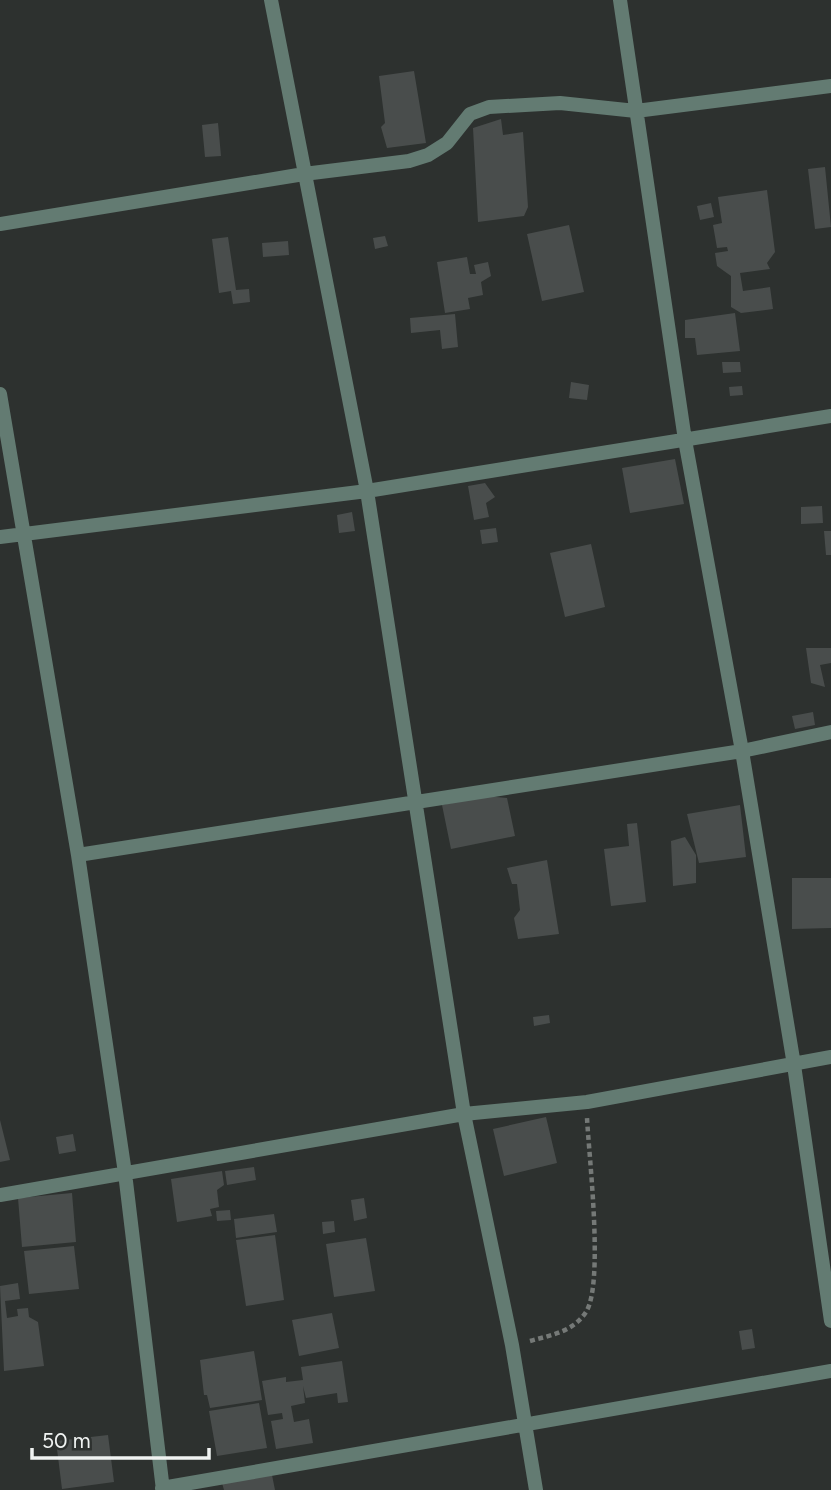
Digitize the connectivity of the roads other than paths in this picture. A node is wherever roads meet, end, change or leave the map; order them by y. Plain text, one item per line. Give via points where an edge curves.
1 (271, 0) edge
2 (620, 0) edge
3 (831, 86) edge
4 (636, 111) junction
5 (304, 174) junction
6 (0, 225) edge
7 (0, 394) edge
8 (831, 416) edge
9 (685, 440) junction
10 (367, 491) junction
11 (23, 534) junction
12 (0, 537) edge
13 (831, 732) edge
14 (742, 751) junction
15 (415, 803) junction
16 (78, 855) junction
17 (831, 1057) edge
18 (794, 1065) junction
19 (464, 1114) junction
20 (125, 1173) junction
21 (0, 1195) edge
22 (831, 1321) edge
23 (831, 1371) edge
24 (526, 1422) junction
25 (163, 1489) edge
26 (536, 1490) edge

1 - 5 street
2 - 4 street
3 - 4 street
4 - 5 street via 560,103 489,107 470,114 447,143 428,155
4 - 9 street
5 - 6 street
5 - 10 street
7 - 11 street
8 - 9 street
9 - 10 street
9 - 14 street
10 - 11 street
10 - 15 street
11 - 12 street
11 - 16 street
13 - 14 street
14 - 15 street
14 - 18 street
15 - 16 street
15 - 19 street
16 - 20 street
17 - 18 street
18 - 19 street via 587,1102
18 - 22 street
19 - 20 street
19 - 24 street
20 - 21 street
20 - 25 street
23 - 24 street
24 - 25 street
24 - 26 street

